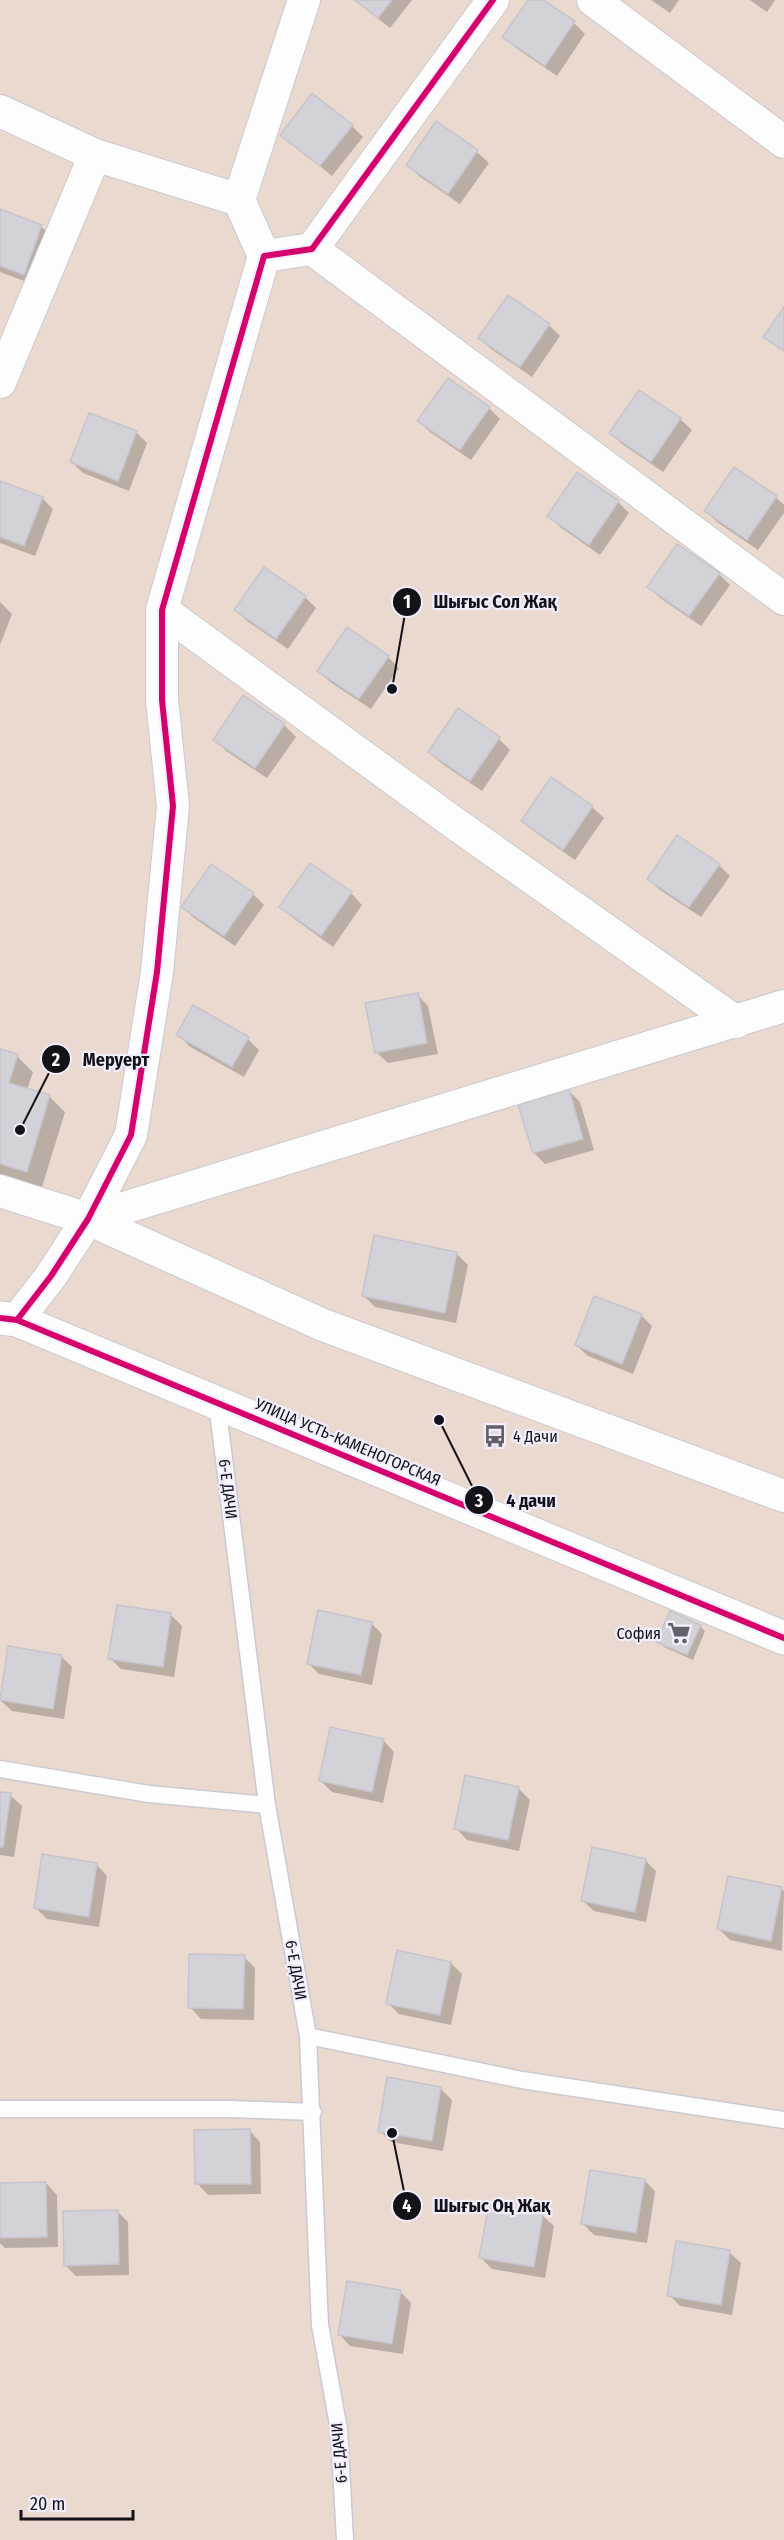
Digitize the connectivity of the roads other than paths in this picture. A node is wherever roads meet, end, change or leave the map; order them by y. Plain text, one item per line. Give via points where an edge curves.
1 (304, 0) edge
2 (493, 0) edge
3 (593, 0) edge
4 (0, 111) edge
5 (784, 142) edge
6 (95, 155) junction
7 (239, 200) junction
8 (312, 249) junction
9 (264, 255) junction
10 (0, 382) edge
11 (784, 599) edge
12 (162, 610) junction
13 (784, 1006) edge
14 (736, 1022) junction
15 (0, 1191) edge
16 (88, 1219) junction
17 (6, 1325) edge
18 (217, 1403) junction
19 (784, 1496) edge
20 (784, 1638) edge
21 (0, 1769) edge
22 (267, 1805) junction
23 (308, 2036) junction
24 (0, 2109) edge
25 (313, 2112) junction
26 (784, 2120) edge
27 (345, 2540) edge

1 - 7 street
2 - 8 street
3 - 5 street
4 - 6 street
6 - 7 street
6 - 10 street
7 - 9 street
8 - 9 street
8 - 11 street
9 - 12 street
12 - 14 street
12 - 16 street via 162,700 173,806 157,972 131,1135
13 - 14 street
14 - 16 street
15 - 16 street
16 - 17 street via 51,1276
16 - 19 street via 323,1325
17 - 18 street, УЛИЦА УСТЬ-КАМЕНОГОРСКАЯ
18 - 20 street, УЛИЦА УСТЬ-КАМЕНОГОРСКАЯ
18 - 22 lane, 6-Е ДАЧИ
21 - 22 lane via 149,1794
22 - 23 lane, 6-Е ДАЧИ
23 - 25 lane, 6-Е ДАЧИ
23 - 26 lane via 522,2079
24 - 25 lane
25 - 27 lane, 6-Е ДАЧИ via 320,2325 339,2430

